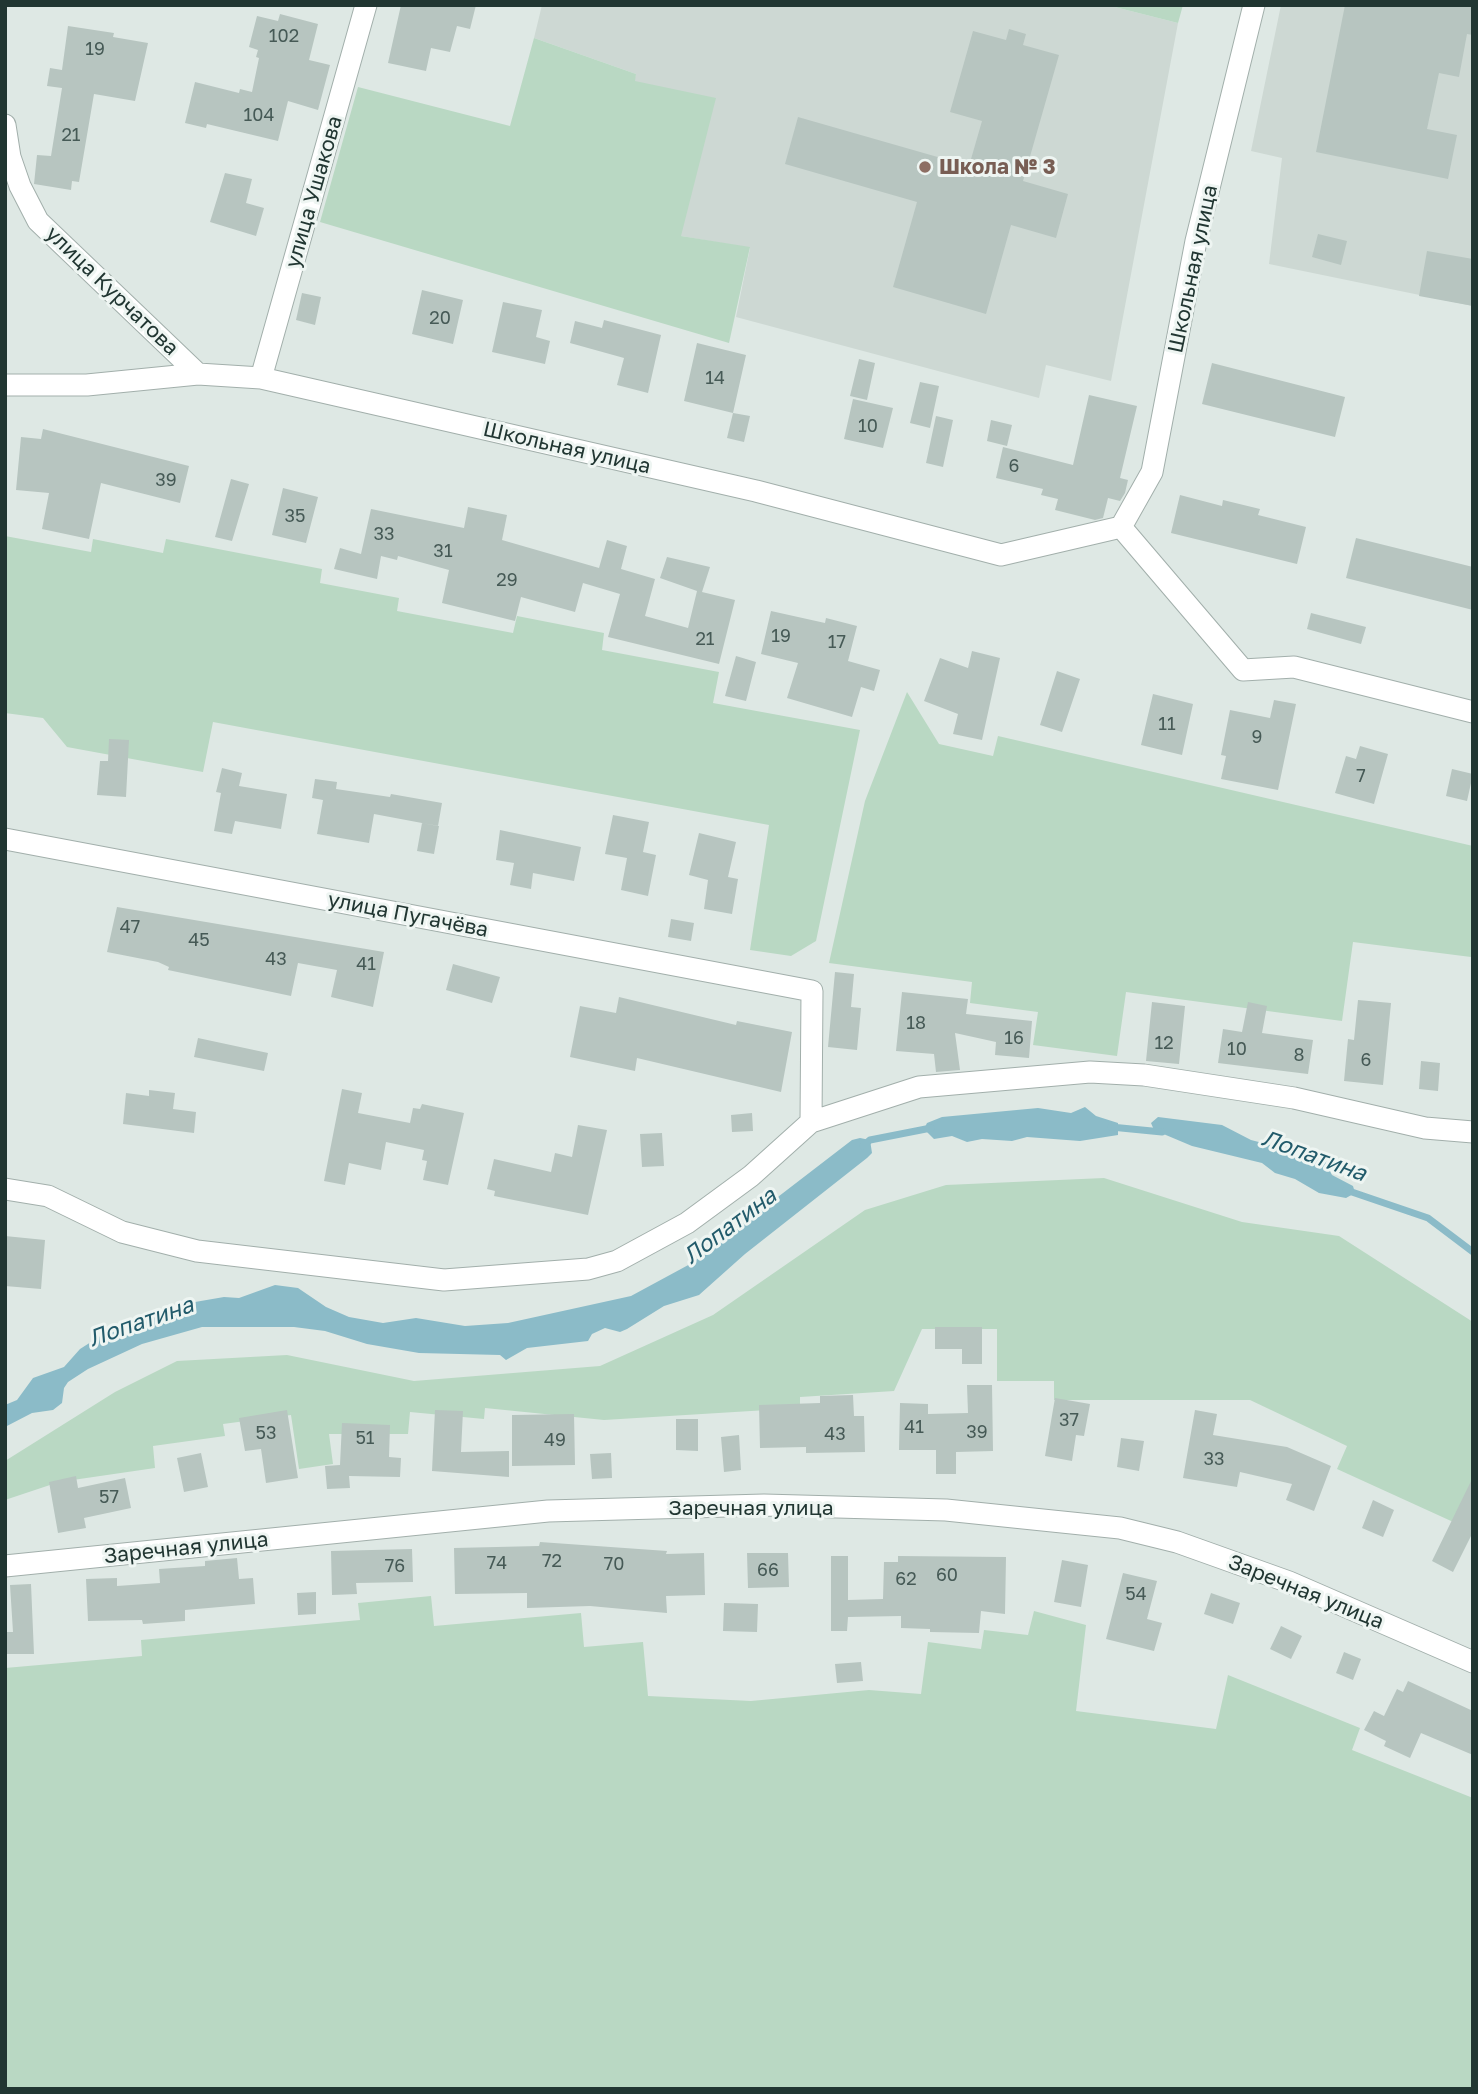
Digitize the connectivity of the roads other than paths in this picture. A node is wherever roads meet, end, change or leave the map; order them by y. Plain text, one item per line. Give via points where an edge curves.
1 (366, 5) edge
2 (1254, 5) edge
3 (5, 125) edge
4 (198, 374) junction
5 (261, 378) junction
6 (5, 385) edge
7 (1121, 527) junction
8 (1473, 712) edge
9 (5, 839) edge
10 (811, 1122) junction
11 (1473, 1132) edge
12 (5, 1189) edge
13 (5, 1566) edge
14 (1473, 1662) edge

1 - 5 street, улица Ушакова
2 - 7 street, Школьная улица via 1196,241 1153,472
3 - 4 street, улица Курчатова via 10,157 38,222
4 - 5 street, Школьная улица
4 - 6 street, Школьная улица via 87,385
5 - 7 street, Школьная улица via 756,491 1000,555
7 - 8 street via 1243,670 1294,667
9 - 10 street, улица Пугачёва via 812,991
10 - 11 street via 919,1087 1090,1072 1217,1084 1425,1128
10 - 12 street via 751,1176 687,1223 617,1261 588,1269 444,1280 197,1251 122,1232 48,1196
13 - 14 street, Заречная улица via 548,1511 764,1505 946,1510 1119,1528 1177,1542 1289,1582

